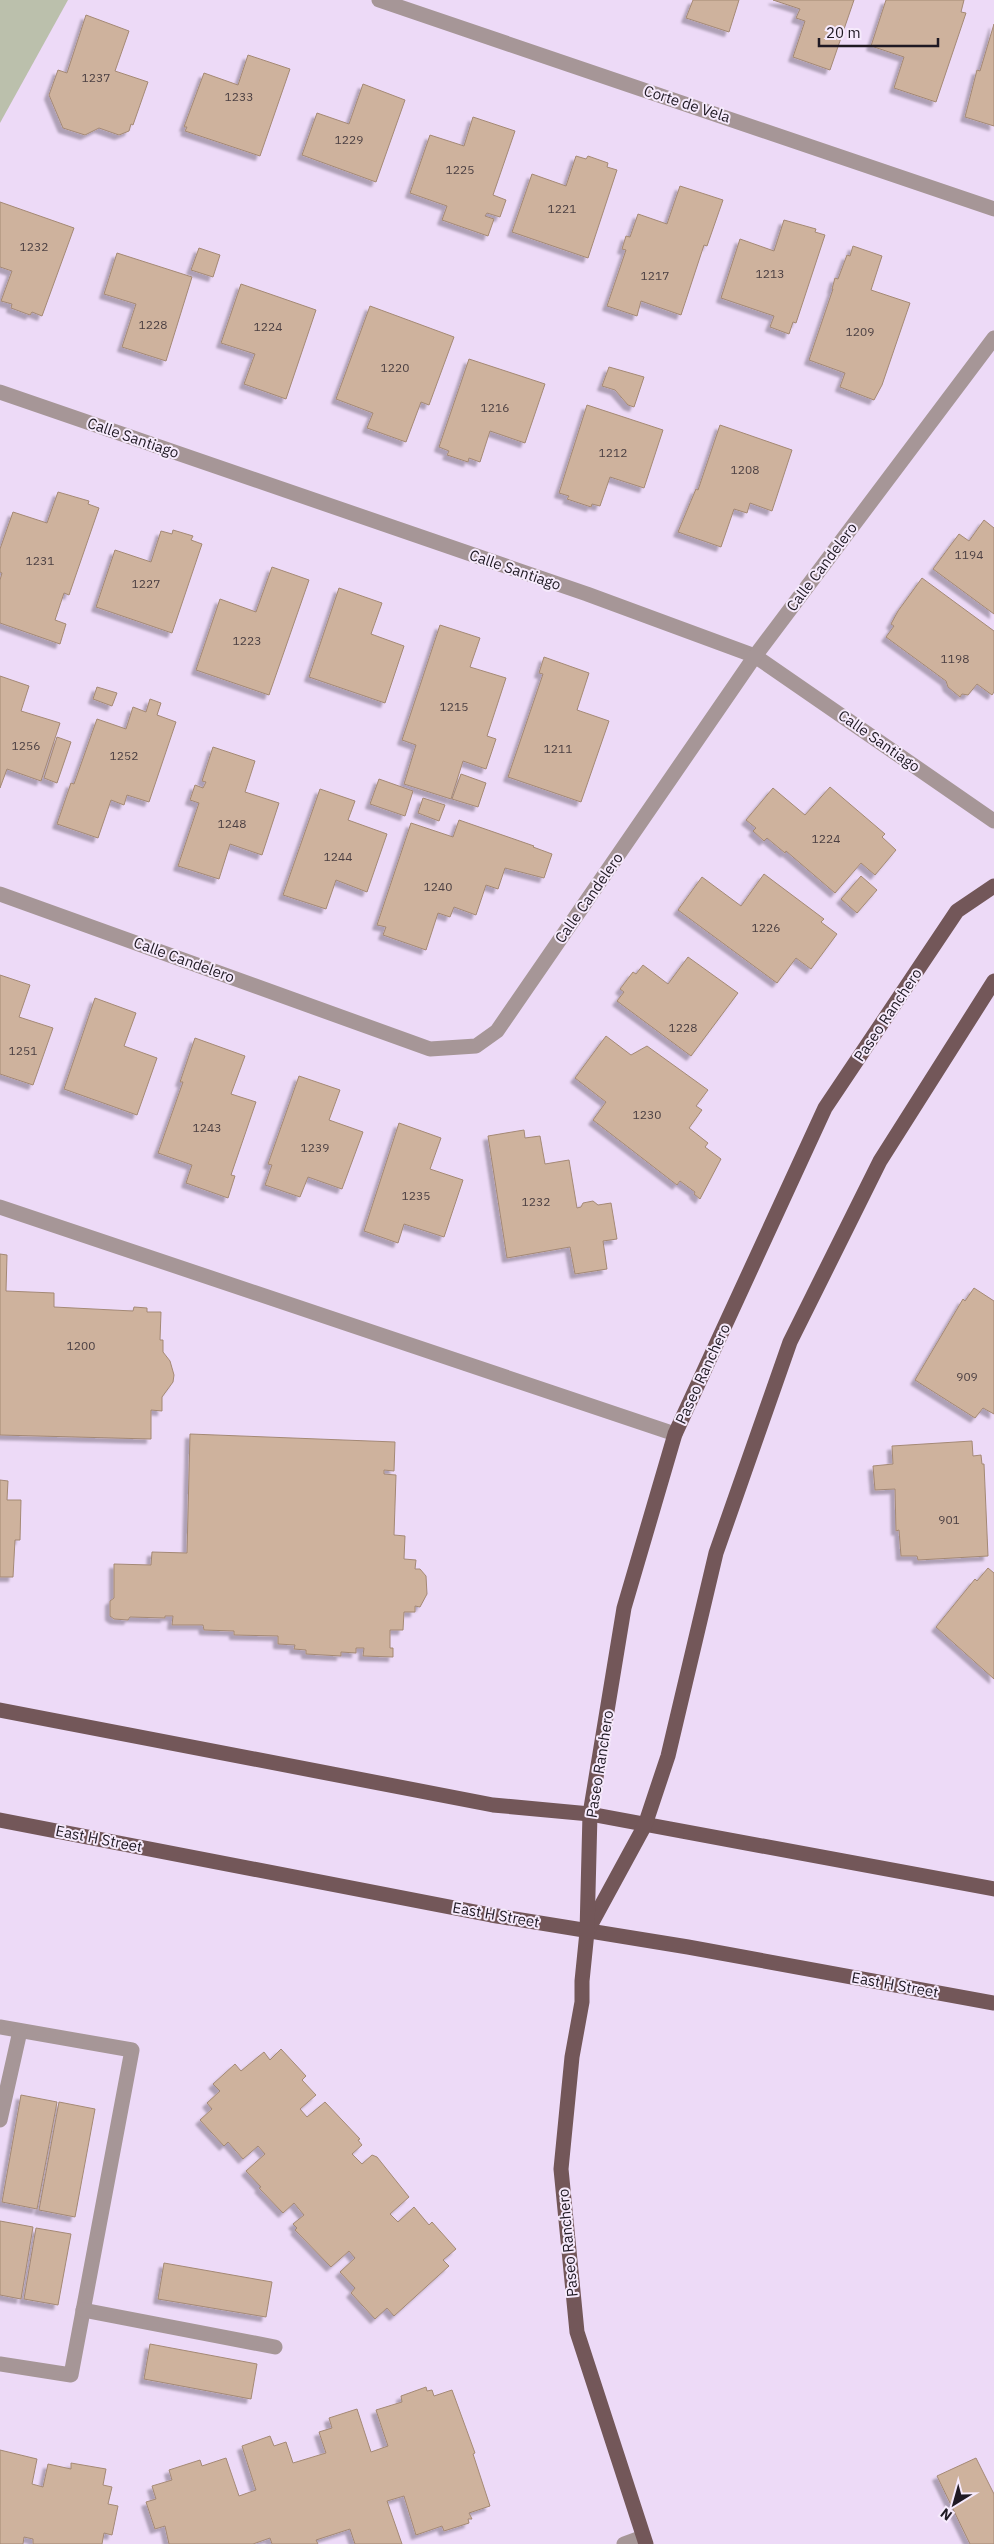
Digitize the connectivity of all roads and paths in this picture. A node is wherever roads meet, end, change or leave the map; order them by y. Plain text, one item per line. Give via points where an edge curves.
1 (379, 0) edge
2 (994, 209) edge
3 (994, 338) edge
4 (0, 392) edge
5 (755, 656) junction
6 (994, 821) edge
7 (994, 886) edge
8 (0, 894) edge
9 (994, 981) edge
10 (0, 1207) edge
11 (675, 1434) junction
12 (0, 1710) edge
13 (590, 1814) junction
14 (0, 1820) edge
15 (644, 1825) junction
16 (994, 1889) edge
17 (587, 1932) junction
18 (994, 2003) edge
19 (0, 2027) edge
20 (20, 2031) junction
21 (0, 2120) edge
22 (83, 2310) junction
23 (275, 2347) dead end
24 (0, 2364) edge
25 (645, 2540) edge
26 (624, 2544) edge

1 - 2 street, Corte de Vela
3 - 5 street, Calle Candelero
4 - 5 street, Calle Santiago via 587,594
5 - 6 street, Calle Santiago
5 - 8 street, Calle Candelero via 498,1031 476,1046 430,1049
7 - 11 main road, Paseo Ranchero via 957,911 825,1108
9 - 15 main road, Paseo Ranchero via 880,1161 790,1342 716,1554 668,1756
10 - 11 street
11 - 13 main road, Paseo Ranchero via 624,1608
12 - 13 main road via 492,1805
13 - 15 main road
13 - 17 main road, Paseo Ranchero
14 - 17 main road, East H Street
15 - 16 main road
15 - 17 main road, Paseo Ranchero
17 - 18 main road, East H Street via 688,1947
17 - 25 main road, Paseo Ranchero via 562,2178 577,2332
19 - 20 street
20 - 21 street
20 - 22 street via 132,2050
22 - 23 street
22 - 24 street via 71,2375
25 - 26 street

